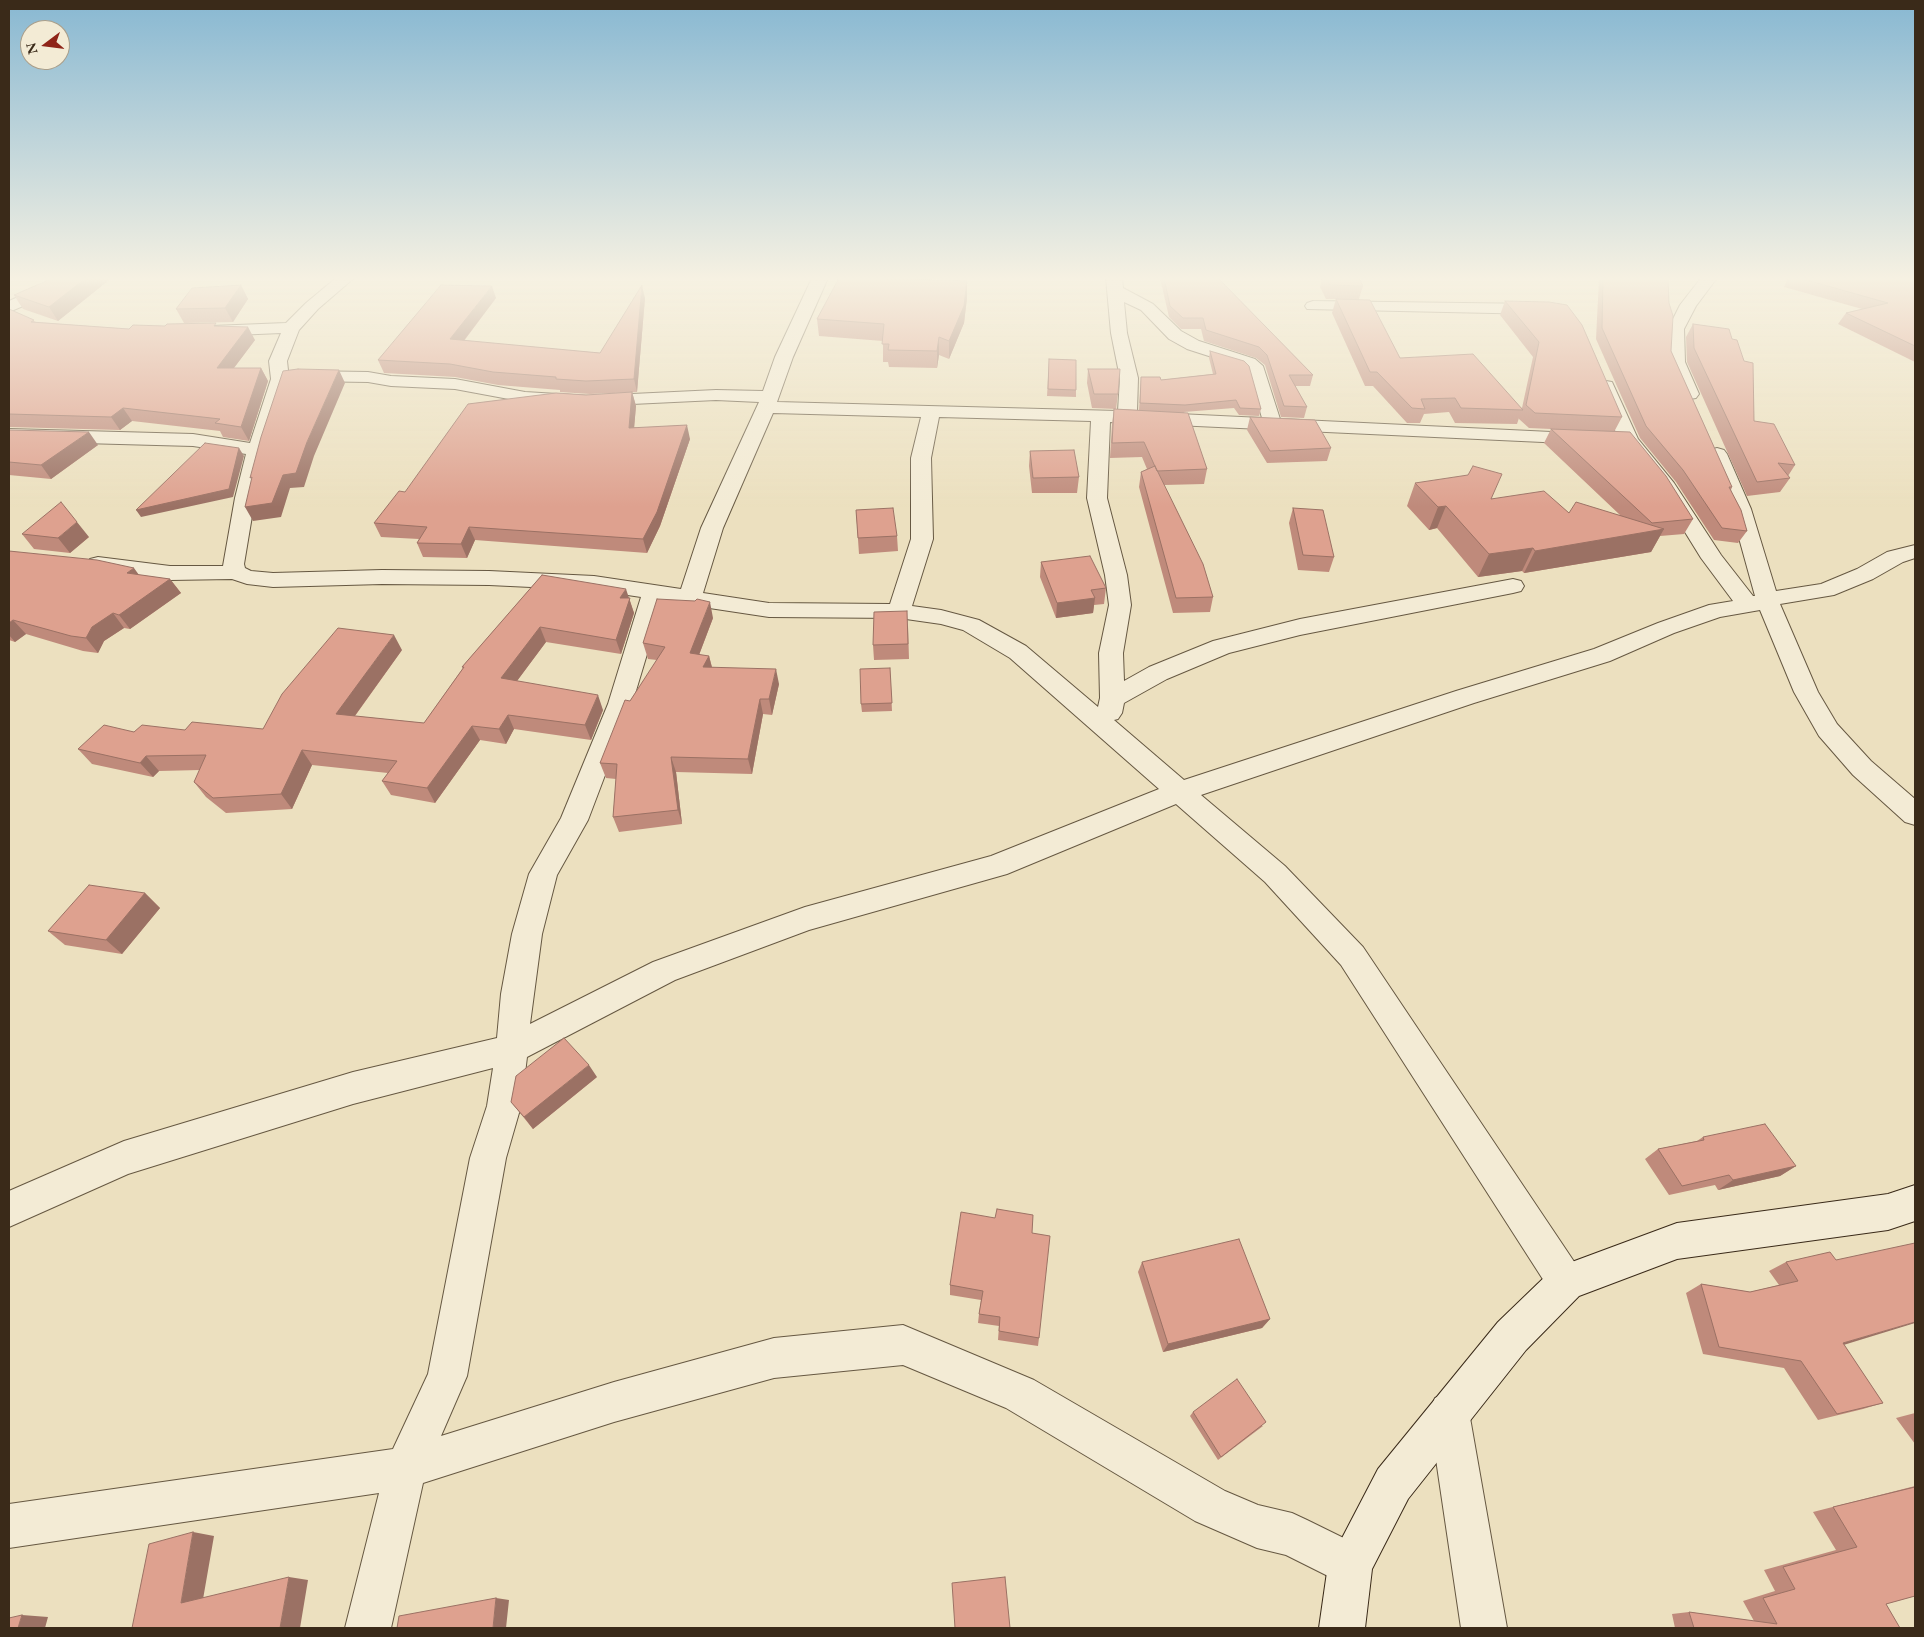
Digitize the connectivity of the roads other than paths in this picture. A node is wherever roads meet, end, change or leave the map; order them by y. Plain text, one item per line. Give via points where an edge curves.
1 (281, 354) edge
2 (787, 354) edge
3 (1124, 354) edge
4 (1219, 354) edge
5 (1676, 354) edge
6 (1599, 369) edge
7 (280, 378) junction
8 (767, 402) junction
9 (931, 413) junction
10 (1700, 414) edge
11 (1101, 416) junction
12 (1127, 418) junction
13 (1272, 425) junction
14 (9, 435) edge
15 (1629, 440) junction
16 (1711, 440) edge
17 (257, 450) junction
18 (1915, 551) edge
19 (82, 562) edge
20 (235, 572) junction
21 (1513, 586) dead end
22 (654, 593) junction
23 (690, 598) junction
24 (1758, 602) junction
25 (899, 611) junction
26 (1112, 698) junction
27 (1105, 729) junction
28 (1179, 792) junction
29 (1915, 816) edge
30 (512, 1048) junction
31 (1915, 1203) edge
32 (9, 1208) edge
33 (1566, 1282) junction
34 (1449, 1412) junction
35 (406, 1468) junction
36 (9, 1526) edge
37 (1350, 1566) junction
38 (368, 1628) edge
39 (1342, 1628) edge
40 (1484, 1628) edge

1 - 7 street
2 - 8 street
3 - 12 street via 1129,378
4 - 13 street via 1249,363 1257,370
5 - 10 street via 1676,362
6 - 15 street
7 - 8 street via 305,375 368,377 590,401 716,395
7 - 17 street
8 - 9 street
8 - 23 street via 712,528
9 - 11 street
9 - 25 street via 921,458 922,539
11 - 12 street
11 - 26 street via 1097,498 1120,605 1111,653
12 - 13 street
13 - 15 street
14 - 17 street via 193,440
15 - 24 street via 1667,487 1712,558
16 - 24 street via 1741,509
17 - 20 street via 236,542
18 - 24 street via 1895,557 1826,590
19 - 20 street via 170,573
20 - 22 street via 273,580 382,577 527,579 594,583
21 - 26 street via 1300,627 1222,647 1158,673
22 - 23 street
22 - 30 street via 620,704 574,820 543,874 526,934
23 - 25 street via 769,610
24 - 28 street via 1717,610 1602,655 1464,697
24 - 29 street via 1828,730 1862,768
25 - 27 street via 971,625 1018,652
26 - 27 street
27 - 28 street
28 - 30 street via 997,866 805,919 664,971
28 - 33 street via 1274,874 1352,956
30 - 32 street via 353,1088 124,1158
30 - 35 street via 504,1106 488,1158 447,1376
31 - 33 street via 1888,1212 1677,1241
33 - 34 street via 1512,1336
34 - 37 street via 1392,1484
34 - 40 street
35 - 36 street
35 - 37 street via 614,1402 774,1358 903,1345 1020,1394 1210,1506 1257,1526 1292,1534
35 - 38 street
37 - 39 street

